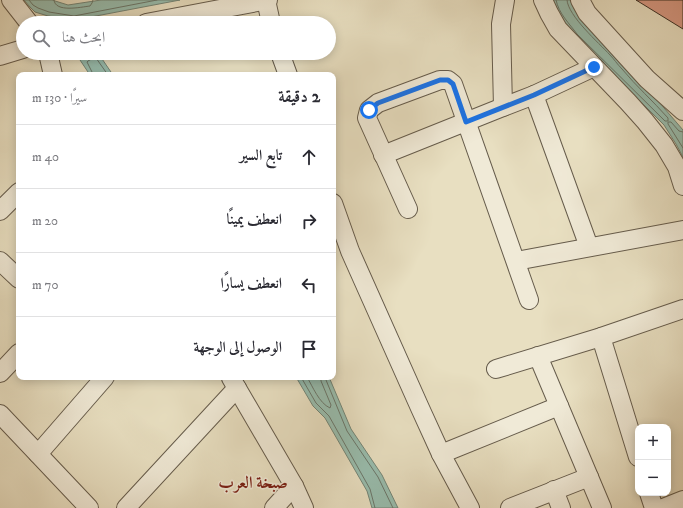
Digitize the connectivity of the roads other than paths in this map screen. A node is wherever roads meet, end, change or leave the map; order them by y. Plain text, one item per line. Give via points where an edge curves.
1 (11, 0) edge
2 (505, 0) edge
3 (543, 0) edge
4 (580, 0) edge
5 (258, 1) edge
6 (24, 16) edge
7 (182, 16) edge
8 (267, 16) edge
9 (16, 51) edge
10 (0, 56) edge
11 (50, 60) edge
12 (283, 60) edge
13 (594, 67) junction
14 (52, 72) edge
15 (287, 72) edge
16 (534, 95) junction
17 (502, 107) junction
18 (683, 111) edge
19 (466, 122) junction
20 (383, 155) junction
21 (683, 186) edge
22 (16, 195) edge
23 (408, 209) dead end
24 (0, 210) edge
25 (16, 211) edge
26 (336, 211) edge
27 (0, 214) edge
28 (683, 230) edge
29 (589, 247) junction
30 (0, 261) edge
31 (516, 261) junction
32 (16, 276) edge
33 (529, 300) dead end
34 (683, 308) edge
35 (683, 312) edge
36 (601, 337) junction
37 (16, 356) edge
38 (538, 356) junction
39 (496, 369) dead end
40 (0, 373) edge
41 (101, 380) edge
42 (234, 382) edge
43 (559, 406) junction
44 (0, 414) edge
45 (635, 447) edge
46 (38, 454) junction
47 (441, 454) junction
48 (589, 477) junction
49 (294, 486) junction
50 (554, 490) junction
51 (650, 496) edge
52 (683, 500) edge
53 (89, 508) edge
54 (126, 508) edge
55 (274, 508) edge
56 (304, 508) edge
57 (470, 508) edge
58 (510, 508) edge
59 (561, 508) edge
60 (602, 508) edge
61 (654, 508) edge
62 (663, 508) edge

1 - 6 street
2 - 17 street via 501,24
3 - 13 street via 558,28
4 - 18 street via 587,13 647,79
5 - 7 street
5 - 8 street
9 - 10 street
11 - 14 street
12 - 15 street
13 - 16 street
13 - 21 street via 664,145 677,167
16 - 17 street
16 - 29 street
17 - 19 street
19 - 20 street
19 - 20 street via 453,84 448,80 440,80 378,103 369,110 367,118
19 - 31 street
20 - 23 street
22 - 24 street
25 - 27 street
26 - 47 street via 350,251
28 - 29 street
29 - 31 street
30 - 32 street
31 - 33 street
34 - 35 street
34 - 36 street
36 - 38 street
36 - 45 street
37 - 40 street
38 - 39 street
38 - 43 street
41 - 46 street
42 - 49 street
42 - 54 street
43 - 47 street
43 - 48 street
44 - 46 street
46 - 53 street
47 - 57 street
48 - 50 street
48 - 60 street
49 - 55 street
49 - 56 street
50 - 58 street
50 - 59 street
51 - 61 street
52 - 62 street

